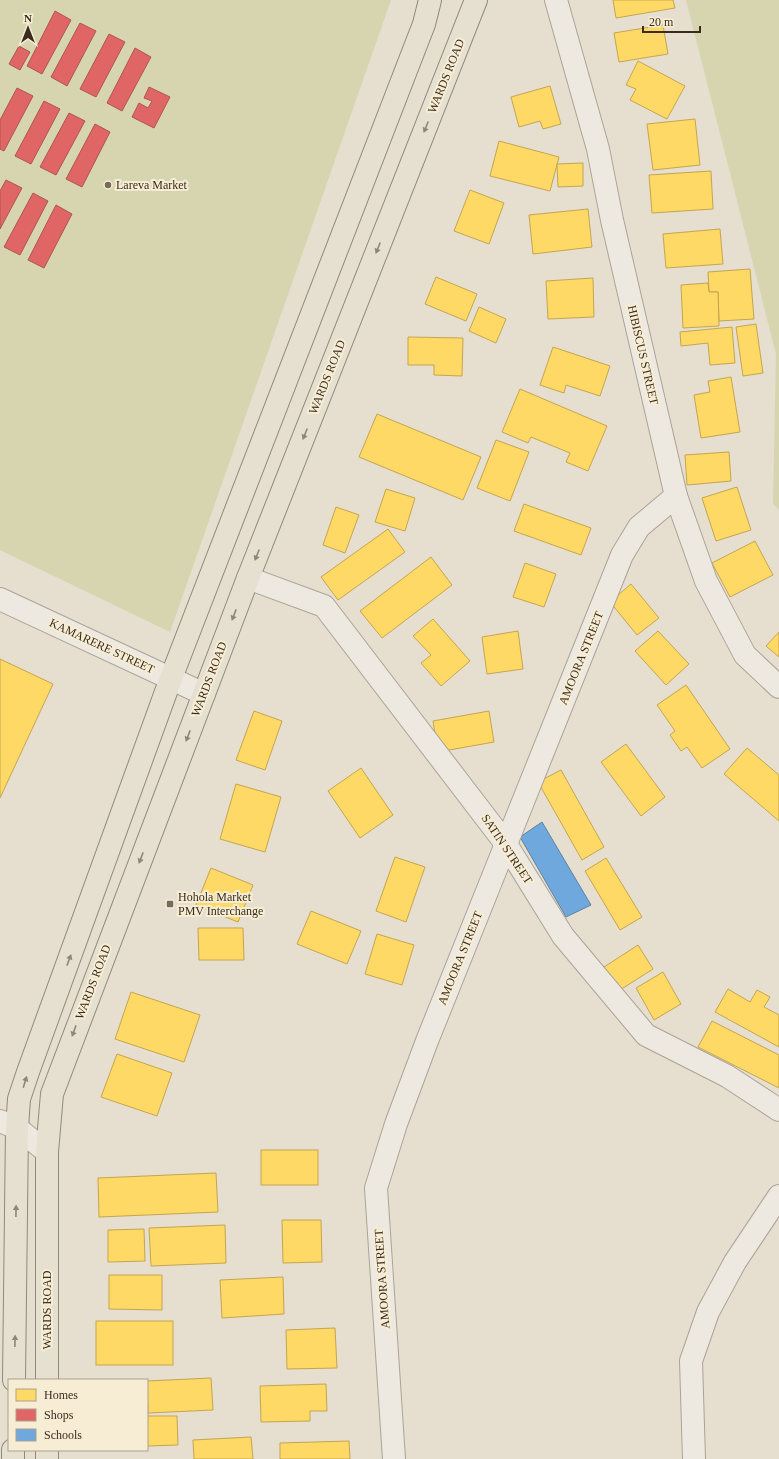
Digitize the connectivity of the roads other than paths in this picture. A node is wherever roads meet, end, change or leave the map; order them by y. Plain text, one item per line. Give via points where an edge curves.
1 (430, 0) edge
2 (476, 0) edge
3 (556, 0) edge
4 (676, 496) junction
5 (248, 578) junction
6 (0, 599) edge
7 (171, 678) junction
8 (779, 687) edge
9 (204, 694) junction
10 (506, 844) junction
11 (779, 1110) edge
12 (9, 1124) edge
13 (47, 1152) junction
14 (779, 1196) edge
15 (14, 1379) edge
16 (47, 1379) edge
17 (394, 1459) edge
18 (694, 1459) edge

1 - 7 main road via 421,32
2 -> 5 main road, WARDS ROAD
3 - 4 street, HIBISCUS STREET via 606,181 612,220
4 - 8 street, HIBISCUS STREET via 706,582 745,656
4 - 10 street, AMOORA STREET via 639,527 622,555
5 -> 9 main road, WARDS ROAD
5 - 10 street, SATIN STREET via 324,606
6 - 7 street, KAMARERE STREET
7 - 9 street, KAMARERE STREET
12 -> 7 main road
9 -> 13 main road, WARDS ROAD via 52,1094
10 - 11 street, SATIN STREET via 563,936 646,1035 727,1076
10 - 17 street, AMOORA STREET via 409,1089 376,1188
12 - 13 street
15 -> 12 main road
13 - 16 main road, WARDS ROAD
14 - 18 street via 735,1262 708,1312 691,1362

